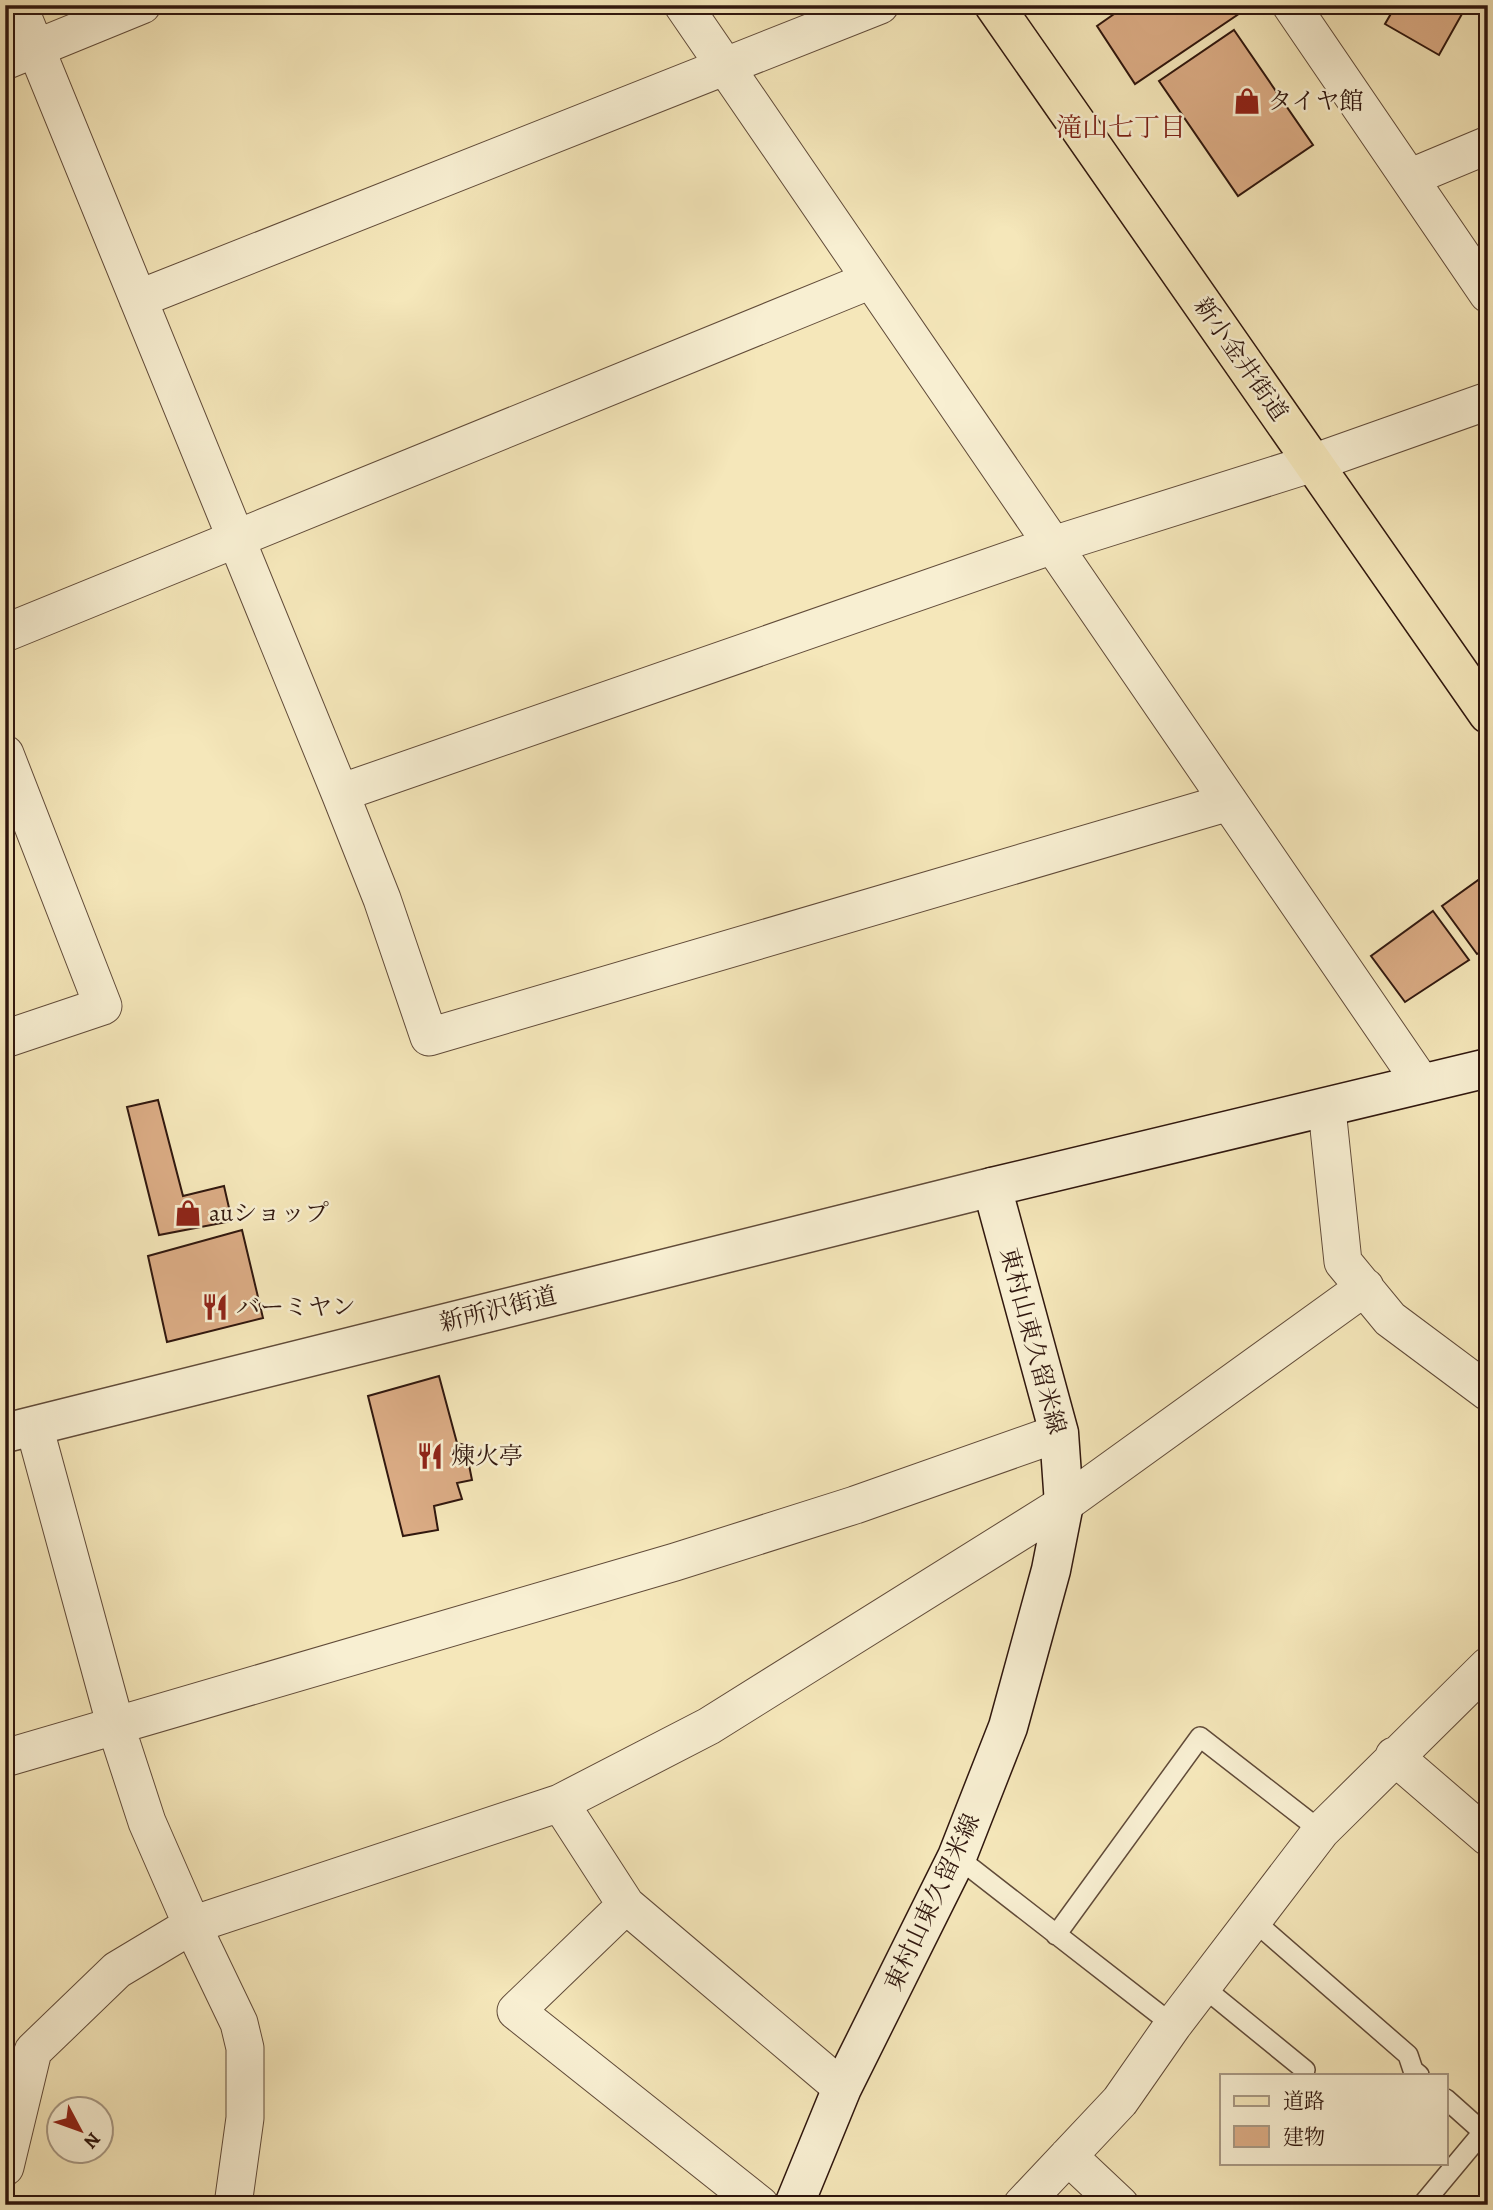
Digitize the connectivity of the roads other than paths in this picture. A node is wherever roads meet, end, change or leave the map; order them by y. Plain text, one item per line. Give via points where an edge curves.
1 (18, 5) edge
2 (142, 5) edge
3 (683, 5) edge
4 (880, 5) edge
5 (994, 5) edge
6 (1291, 5) edge
7 (20, 55) edge
8 (725, 67) junction
9 (1488, 145) edge
10 (1409, 178) junction
11 (871, 280) junction
12 (1488, 294) edge
13 (138, 299) junction
14 (1488, 401) edge
15 (1313, 463) junction
16 (236, 539) junction
17 (1053, 545) junction
18 (5, 632) edge
19 (1488, 713) edge
20 (5, 754) edge
21 (340, 793) junction
22 (1229, 802) junction
23 (5, 1039) edge
24 (1488, 1068) edge
25 (1422, 1084) junction
26 (1327, 1109) junction
27 (992, 1187) junction
28 (1365, 1287) junction
29 (1488, 1392) edge
30 (20, 1429) edge
31 (1059, 1433) junction
32 (1064, 1504) junction
33 (1488, 1666) edge
34 (116, 1727) junction
35 (1394, 1756) junction
36 (5, 1758) edge
37 (560, 1803) junction
38 (1321, 1831) junction
39 (1488, 1837) edge
40 (957, 1857) junction
41 (626, 1905) junction
42 (1253, 1920) junction
43 (192, 1925) junction
44 (1056, 1935) junction
45 (1202, 1986) junction
46 (1173, 2025) junction
47 (1305, 2070) dead end
48 (1418, 2074) edge
49 (842, 2088) junction
50 (1448, 2101) edge
51 (1068, 2156) junction
52 (5, 2167) edge
53 (233, 2205) edge
54 (760, 2205) edge
55 (794, 2205) edge
56 (1022, 2205) edge
57 (1120, 2205) edge
58 (1422, 2205) edge

1 - 7 street
2 - 7 street
3 - 8 street
4 - 8 street
5 - 15 main road, 新小金井街道
6 - 10 street
7 - 13 street
8 - 11 street
8 - 13 street
9 - 10 street
10 - 12 street
11 - 16 street
11 - 17 street
13 - 16 street
14 - 15 street
15 - 17 street
15 - 19 main road, 新小金井街道
16 - 18 street
16 - 21 street
17 - 21 street
17 - 22 street
20 - 23 street via 103,1006
21 - 22 street via 429,1037
22 - 25 street
24 - 25 main road
25 - 26 main road
26 - 27 main road
26 - 28 street via 1343,1262
27 - 30 main road, 新所沢街道
27 - 31 main road, 東村山東久留米線
28 - 29 street via 1390,1319
28 - 32 street
30 - 34 street
31 - 32 main road, 東村山東久留米線
31 - 34 street via 688,1558
32 - 37 street via 709,1726
32 - 40 main road, 東村山東久留米線 via 1008,1727
33 - 35 street
34 - 36 street
34 - 43 street via 147,1822
35 - 38 street
35 - 39 street
37 - 41 street
37 - 43 street
38 - 42 street
38 - 44 lane via 1200,1737
40 - 44 lane
40 - 49 main road, 東村山東久留米線
41 - 49 street
41 - 54 street via 516,2011
42 - 45 street
42 - 48 lane via 1408,2054
43 - 52 street via 117,1970 33,2051
43 - 53 street via 239,2022 244,2048 245,2118
44 - 46 lane
45 - 46 street
45 - 47 lane
46 - 51 street via 1120,2101
49 - 55 main road, 東村山東久留米線
50 - 58 lane via 1483,2132
51 - 56 street
51 - 57 street

